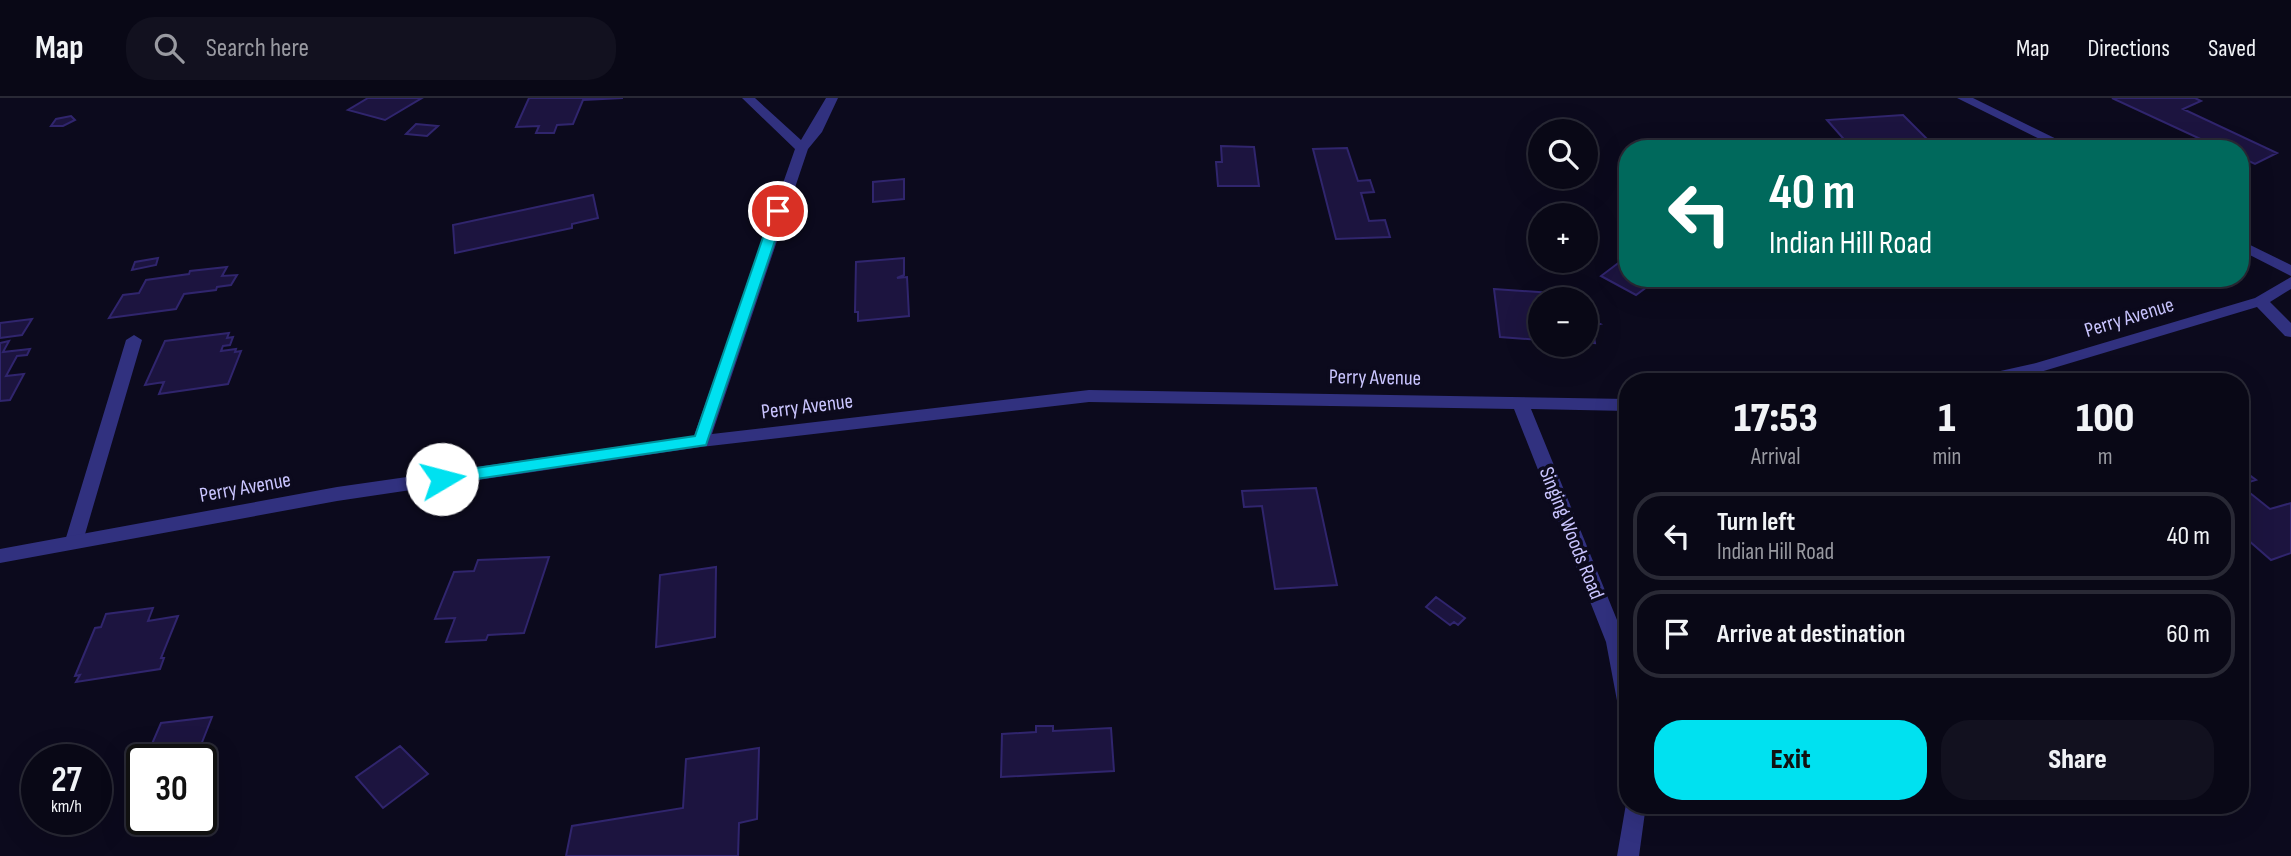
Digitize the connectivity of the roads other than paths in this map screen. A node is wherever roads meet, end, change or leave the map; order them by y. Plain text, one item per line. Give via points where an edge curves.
1 (748, 98) edge
2 (832, 98) edge
3 (1963, 98) edge
4 (2052, 140) edge
5 (802, 148) junction
6 (2249, 249) edge
7 (2291, 271) edge
8 (2291, 282) edge
9 (2260, 301) junction
10 (2291, 332) edge
11 (134, 340) dead end
12 (2014, 373) edge
13 (1520, 402) junction
14 (1619, 405) edge
15 (701, 441) junction
16 (74, 541) junction
17 (0, 556) edge
18 (1619, 658) edge
19 (1633, 814) edge
20 (1628, 856) edge

1 - 5 street
2 - 5 street
3 - 4 street
5 - 15 street
6 - 7 street
8 - 9 street, Perry Avenue
9 - 10 street
9 - 12 street, Perry Avenue
11 - 16 street
13 - 14 street, Perry Avenue
13 - 15 street, Perry Avenue via 1089,396
13 - 18 street, Singing Woods Road
15 - 16 street, Perry Avenue via 337,494
16 - 17 street, Perry Avenue
19 - 20 street

